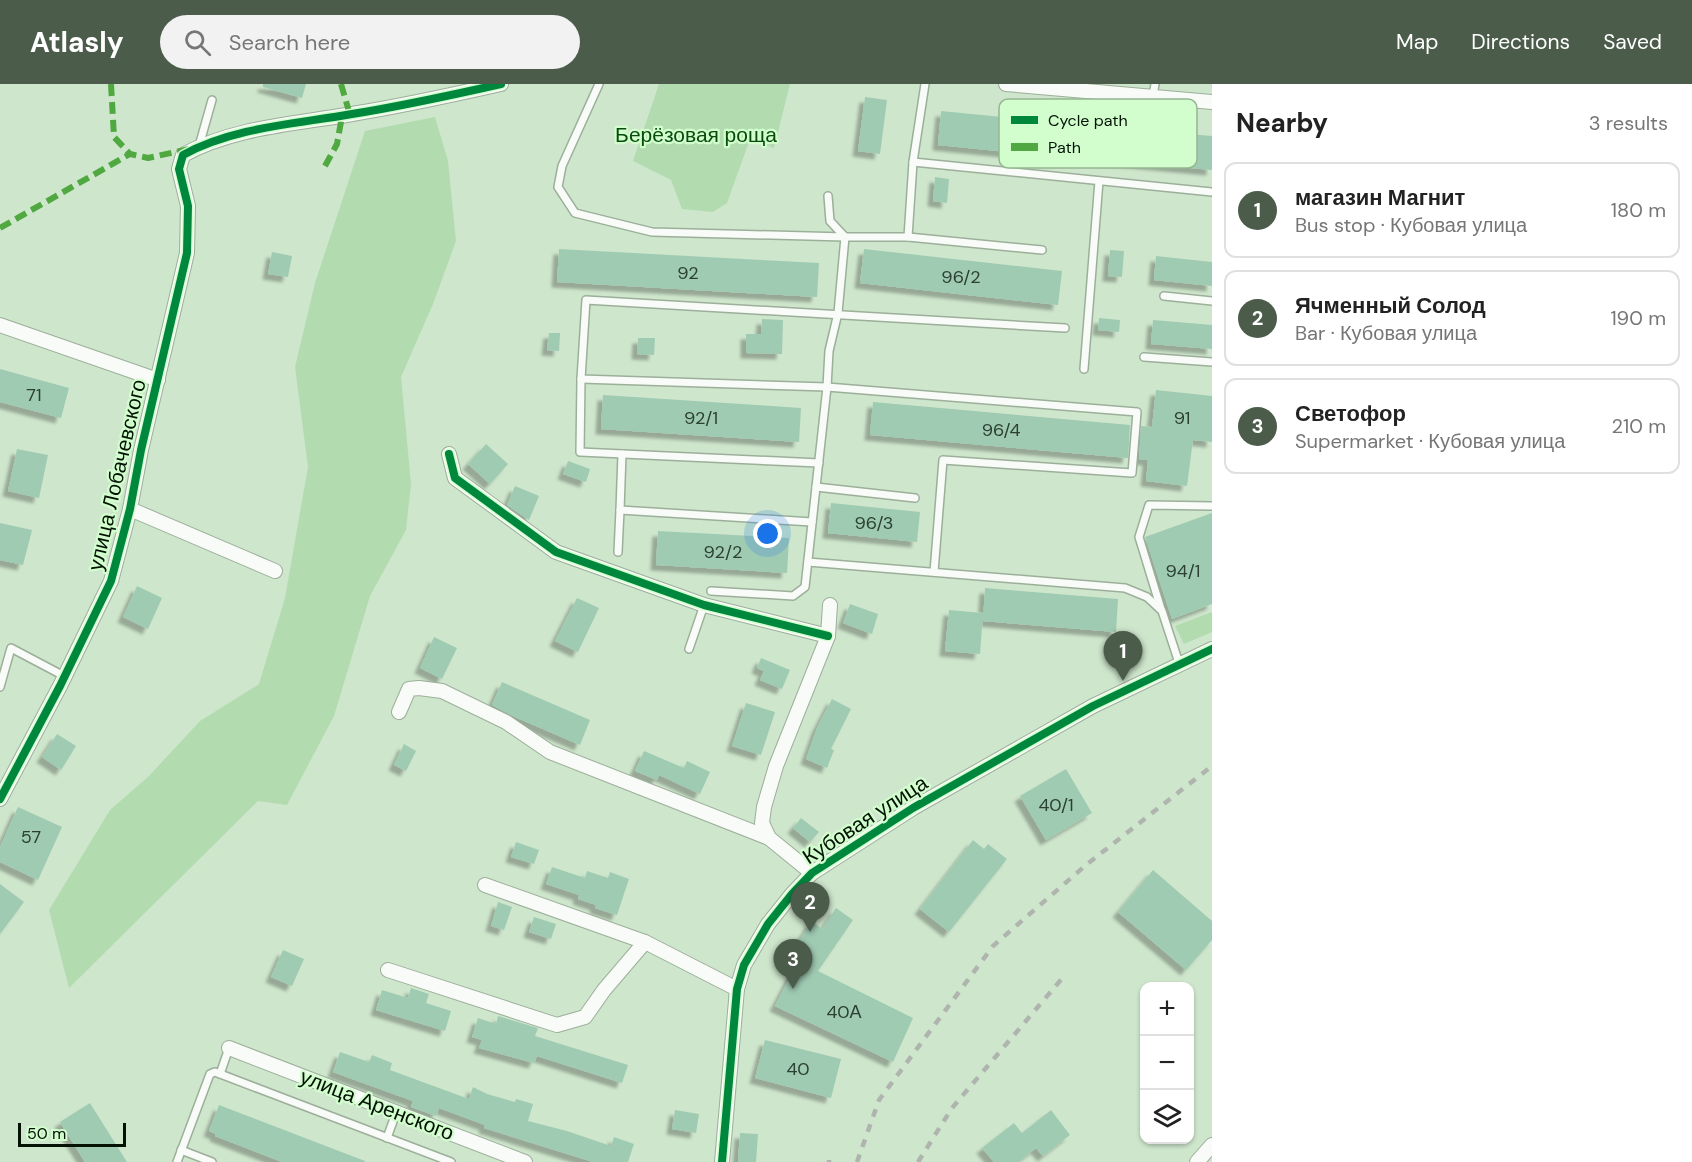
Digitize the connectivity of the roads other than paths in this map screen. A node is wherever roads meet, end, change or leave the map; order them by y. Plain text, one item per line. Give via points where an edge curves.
1 (501, 84) edge
2 (598, 84) edge
3 (925, 84) edge
4 (1015, 84) edge
5 (1154, 90) edge
6 (212, 100) dead end
7 (1212, 102) edge
8 (199, 146) junction
9 (914, 162) junction
10 (1099, 181) junction
11 (1212, 192) edge
12 (828, 196) dead end
13 (845, 237) junction
14 (908, 237) junction
15 (1042, 250) dead end
16 (1164, 296) dead end
17 (1212, 301) edge
18 (838, 313) junction
19 (0, 324) edge
20 (1065, 328) dead end
21 (1144, 357) dead end
22 (1212, 362) edge
23 (1084, 369) dead end
24 (581, 379) junction
25 (158, 380) junction
26 (827, 387) junction
27 (449, 454) dead end
28 (622, 454) junction
29 (819, 463) junction
30 (816, 487) junction
31 (915, 498) dead end
32 (1212, 506) edge
33 (130, 509) junction
34 (620, 510) junction
35 (812, 522) junction
36 (618, 552) dead end
37 (808, 562) junction
38 (275, 571) dead end
39 (934, 572) junction
40 (711, 591) dead end
41 (705, 604) junction
42 (830, 605) dead end
43 (1162, 611) junction
44 (828, 636) junction
45 (689, 649) dead end
46 (1212, 649) edge
47 (1179, 663) junction
48 (64, 676) junction
49 (0, 687) edge
50 (399, 712) dead end
51 (0, 799) edge
52 (769, 838) junction
53 (812, 873) junction
54 (485, 885) dead end
55 (645, 942) junction
56 (388, 970) dead end
57 (737, 988) junction
58 (229, 1048) joint
59 (220, 1074) junction
60 (396, 1113) junction
61 (387, 1138) junction
62 (1212, 1146) edge
63 (181, 1150) junction
64 (177, 1162) edge
65 (212, 1162) edge
66 (451, 1162) edge
67 (525, 1162) edge
68 (722, 1162) edge
69 (1197, 1162) edge

1 - 8 street via 438,99 256,130
2 - 13 lane via 562,166 558,187 575,213 652,232
3 - 9 lane
4 - 5 street
5 - 7 street
6 - 8 lane
8 - 25 street, улица Лобачевского via 183,155 179,169 188,206 188,254
9 - 10 lane
9 - 14 lane
10 - 11 lane
10 - 23 lane
12 - 13 lane via 830,221
13 - 14 lane
13 - 18 lane
14 - 15 lane
16 - 17 lane
18 - 20 lane
18 - 24 lane via 586,300
18 - 26 lane via 829,351
19 - 25 street
21 - 22 lane
24 - 26 lane
24 - 28 lane via 580,452
25 - 33 street, улица Лобачевского
26 - 29 lane
26 - 39 lane via 1137,412 1132,473 943,460
27 - 41 street via 455,478 556,552
28 - 29 lane
28 - 34 lane
29 - 30 lane
30 - 31 lane
30 - 35 lane
32 - 43 lane via 1149,505 1139,537
33 - 38 street
33 - 48 street, улица Лобачевского via 111,581
34 - 35 lane
34 - 36 lane
35 - 37 lane
37 - 39 lane
37 - 40 lane via 805,587 792,596
39 - 43 lane via 1125,588 1147,597
41 - 44 street
41 - 45 lane
42 - 44 street
43 - 47 lane
44 - 52 street via 776,765 762,823
46 - 47 street, Кубовая улица
47 - 53 street, Кубовая улица via 1093,706 913,808
48 - 49 lane via 11,648
48 - 51 street, улица Лобачевского
50 - 52 street via 409,689 442,691 506,723 550,752
52 - 53 street
53 - 57 street, Кубовая улица via 768,924 744,965
54 - 55 street
55 - 56 street via 585,1017 557,1025
55 - 57 street
57 - 68 street, Кубовая улица
58 - 59 lane
58 - 60 street, улица Аренского
59 - 61 lane
59 - 63 lane via 210,1074
60 - 61 lane
60 - 67 street, улица Аренского
61 - 66 lane
62 - 69 street
63 - 64 lane
63 - 65 lane

